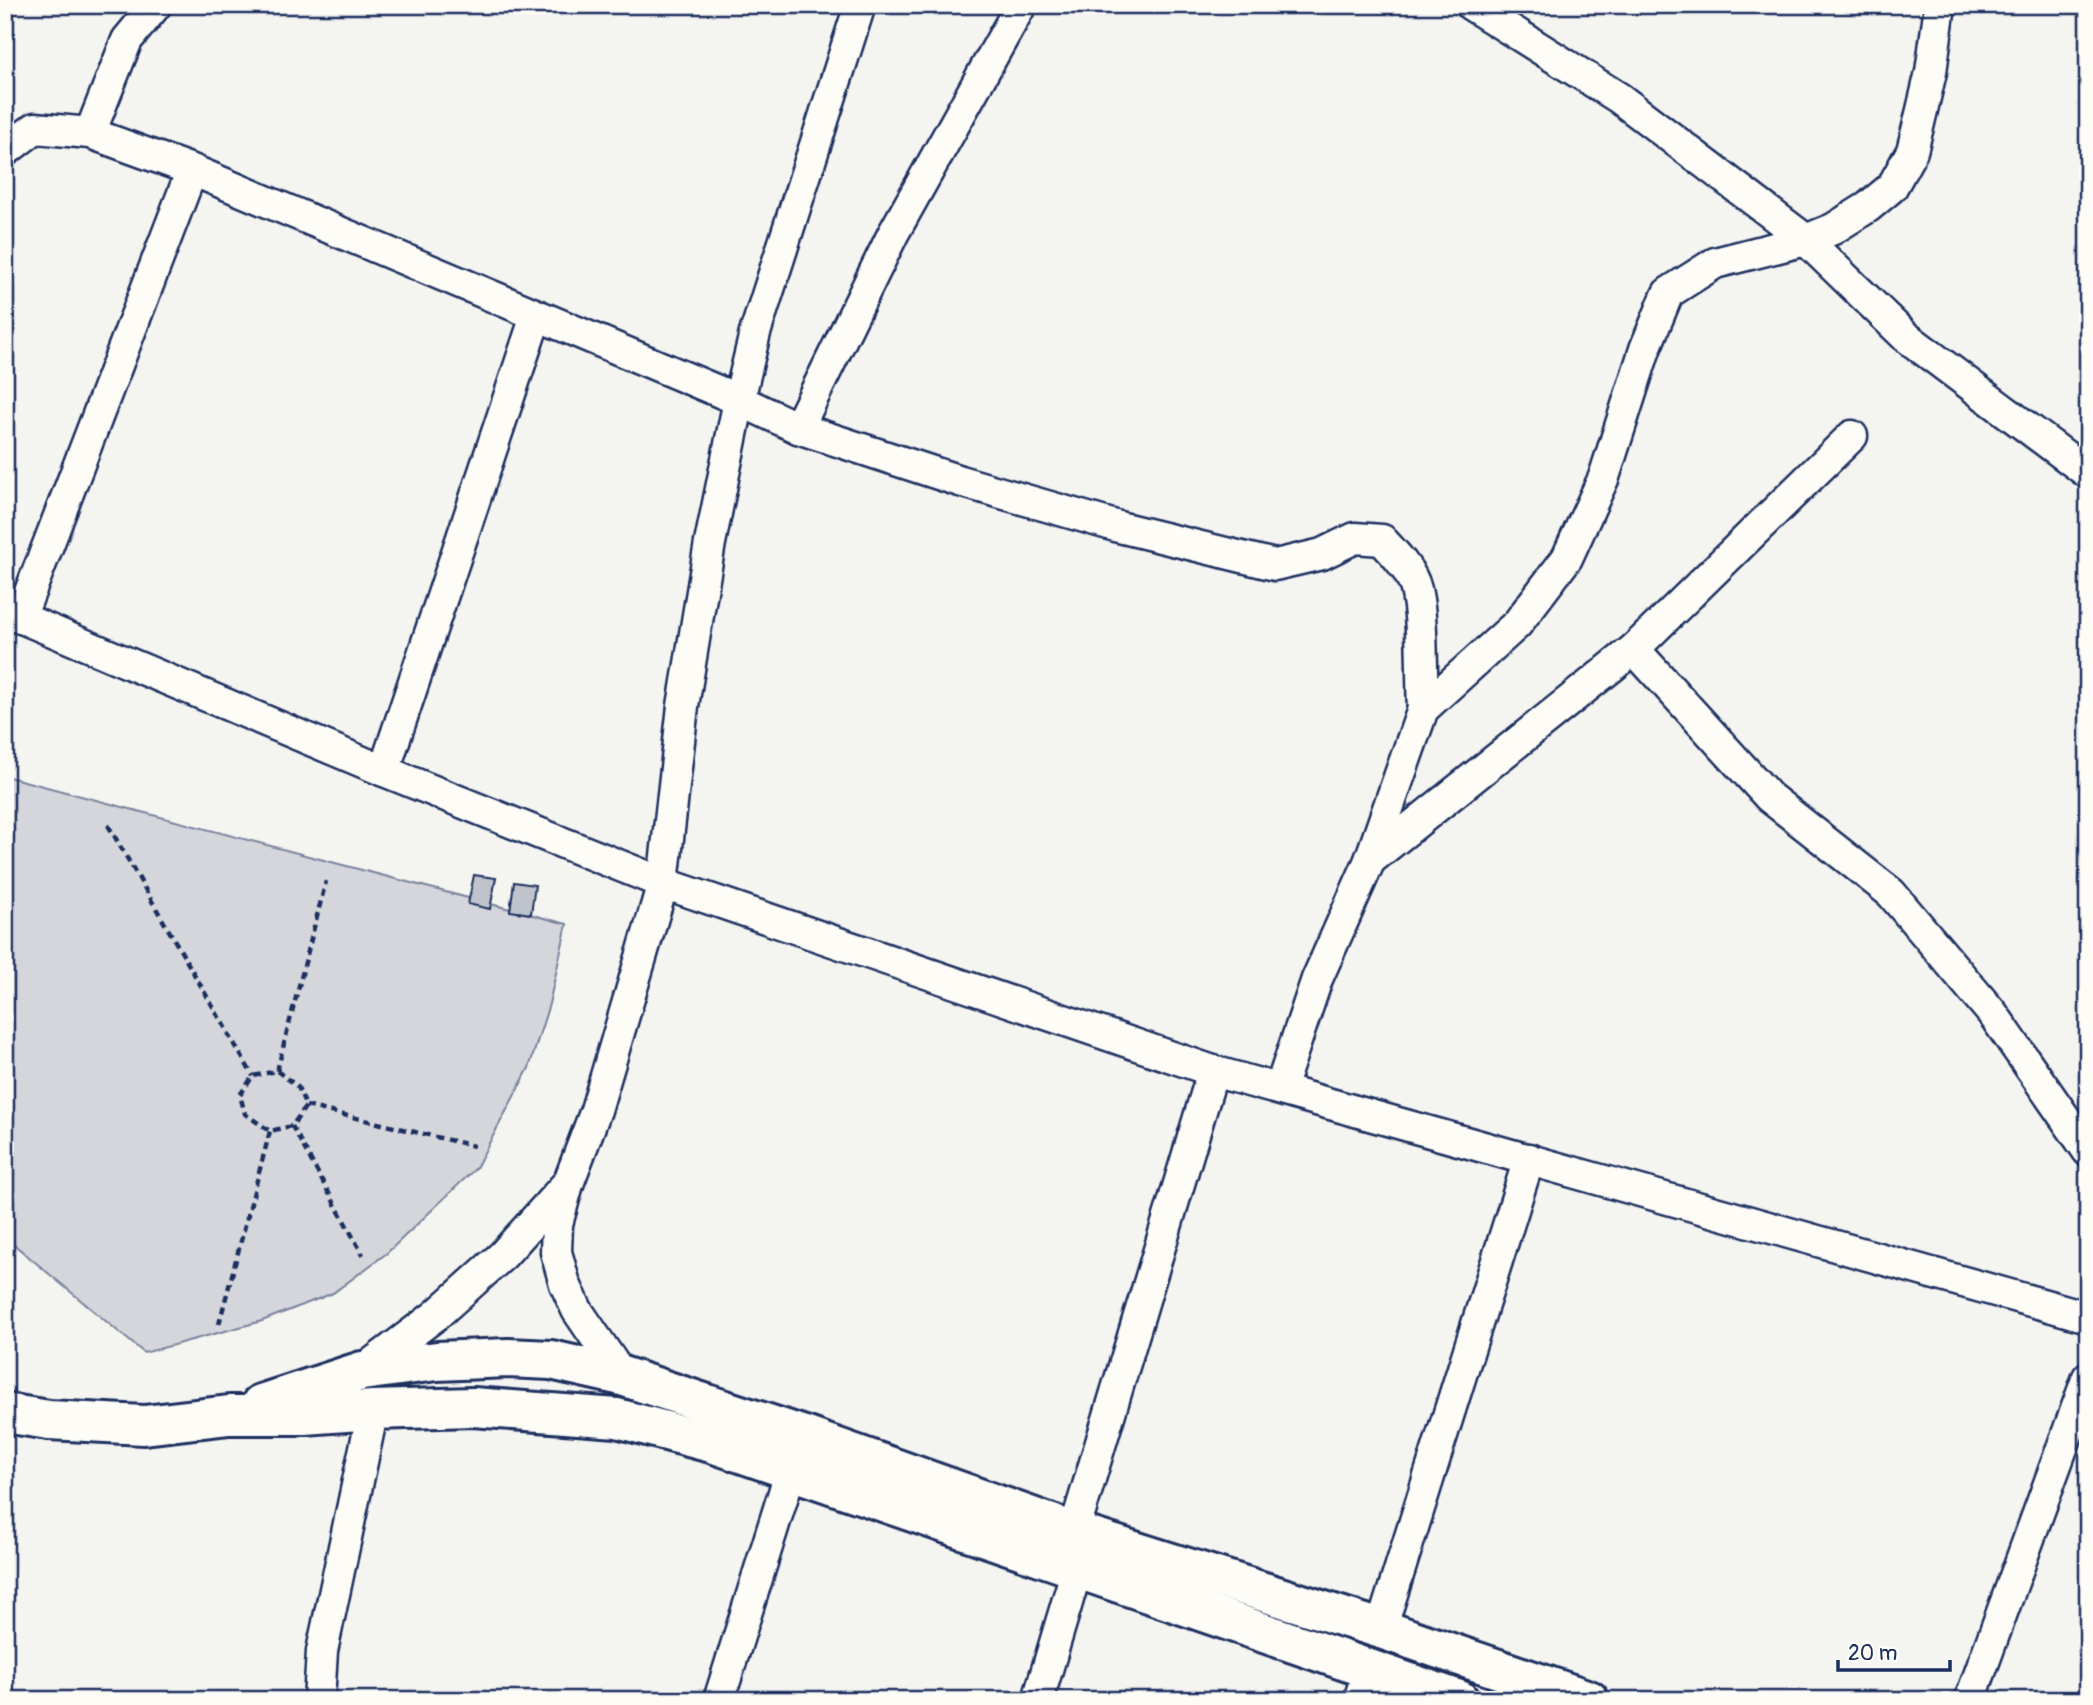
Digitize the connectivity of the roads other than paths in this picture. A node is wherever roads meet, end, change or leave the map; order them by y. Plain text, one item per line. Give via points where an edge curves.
1 (156, 5) edge
2 (860, 5) edge
3 (1021, 5) edge
4 (1471, 5) edge
5 (1940, 5) edge
6 (90, 133) junction
7 (5, 151) edge
8 (192, 170) junction
9 (1806, 240) junction
10 (536, 316) junction
11 (739, 400) junction
12 (798, 428) junction
13 (1852, 436) dead end
14 (2088, 473) edge
15 (13, 614) edge
16 (1634, 649) junction
17 (1423, 709) junction
18 (384, 771) junction
19 (1370, 860) junction
20 (663, 883) junction
21 (1213, 1071) junction
22 (1280, 1089) junction
23 (2088, 1151) edge
24 (1529, 1159) junction
25 (568, 1184) junction
26 (2088, 1317) edge
27 (362, 1371) junction
28 (622, 1376) junction
29 (2088, 1377) edge
30 (373, 1410) junction
31 (5, 1413) edge
32 (229, 1415) junction
33 (791, 1470) junction
34 (1076, 1550) junction
35 (1381, 1629) junction
36 (1364, 1685) edge
37 (319, 1700) edge
38 (719, 1700) edge
39 (1038, 1700) edge
40 (1459, 1700) edge
41 (1589, 1700) edge
42 (1970, 1700) edge

1 - 6 street via 127,40
2 - 11 street via 755,334
3 - 12 street via 893,234
4 - 9 street via 1619,98
5 - 9 street via 1931,72 1912,151 1892,187 1833,229
6 - 7 street via 35,128
6 - 8 street
8 - 10 street
8 - 15 street
9 - 14 street via 1905,336
9 - 17 street via 1715,263 1668,293 1604,477 1567,558 1517,624
10 - 11 street
10 - 18 street
11 - 12 street
11 - 20 street via 683,706
12 - 17 street via 1040,505 1275,565 1322,554 1355,538 1382,540 1415,585
13 - 16 street
15 - 18 street
16 - 19 street
16 - 23 street via 1769,797 1891,893 1993,1014
17 - 19 street
18 - 20 street
19 - 22 street via 1317,979
20 - 21 street
20 - 25 street via 596,1110
21 - 22 street
21 - 34 street
22 - 24 street
24 - 26 street
24 - 35 street
25 - 27 street via 503,1255 435,1316
25 - 28 street via 557,1224 556,1252 565,1284
27 - 28 main road via 508,1358 551,1360
27 - 32 main road
28 - 34 main road via 801,1435
29 - 42 street
30 - 32 main road
30 - 33 main road via 473,1407 617,1418
30 - 37 street via 322,1651
31 - 32 main road via 144,1425
33 - 34 main road
33 - 38 street
34 - 35 main road
34 - 36 main road
34 - 39 street
35 - 41 main road
36 - 40 main road

